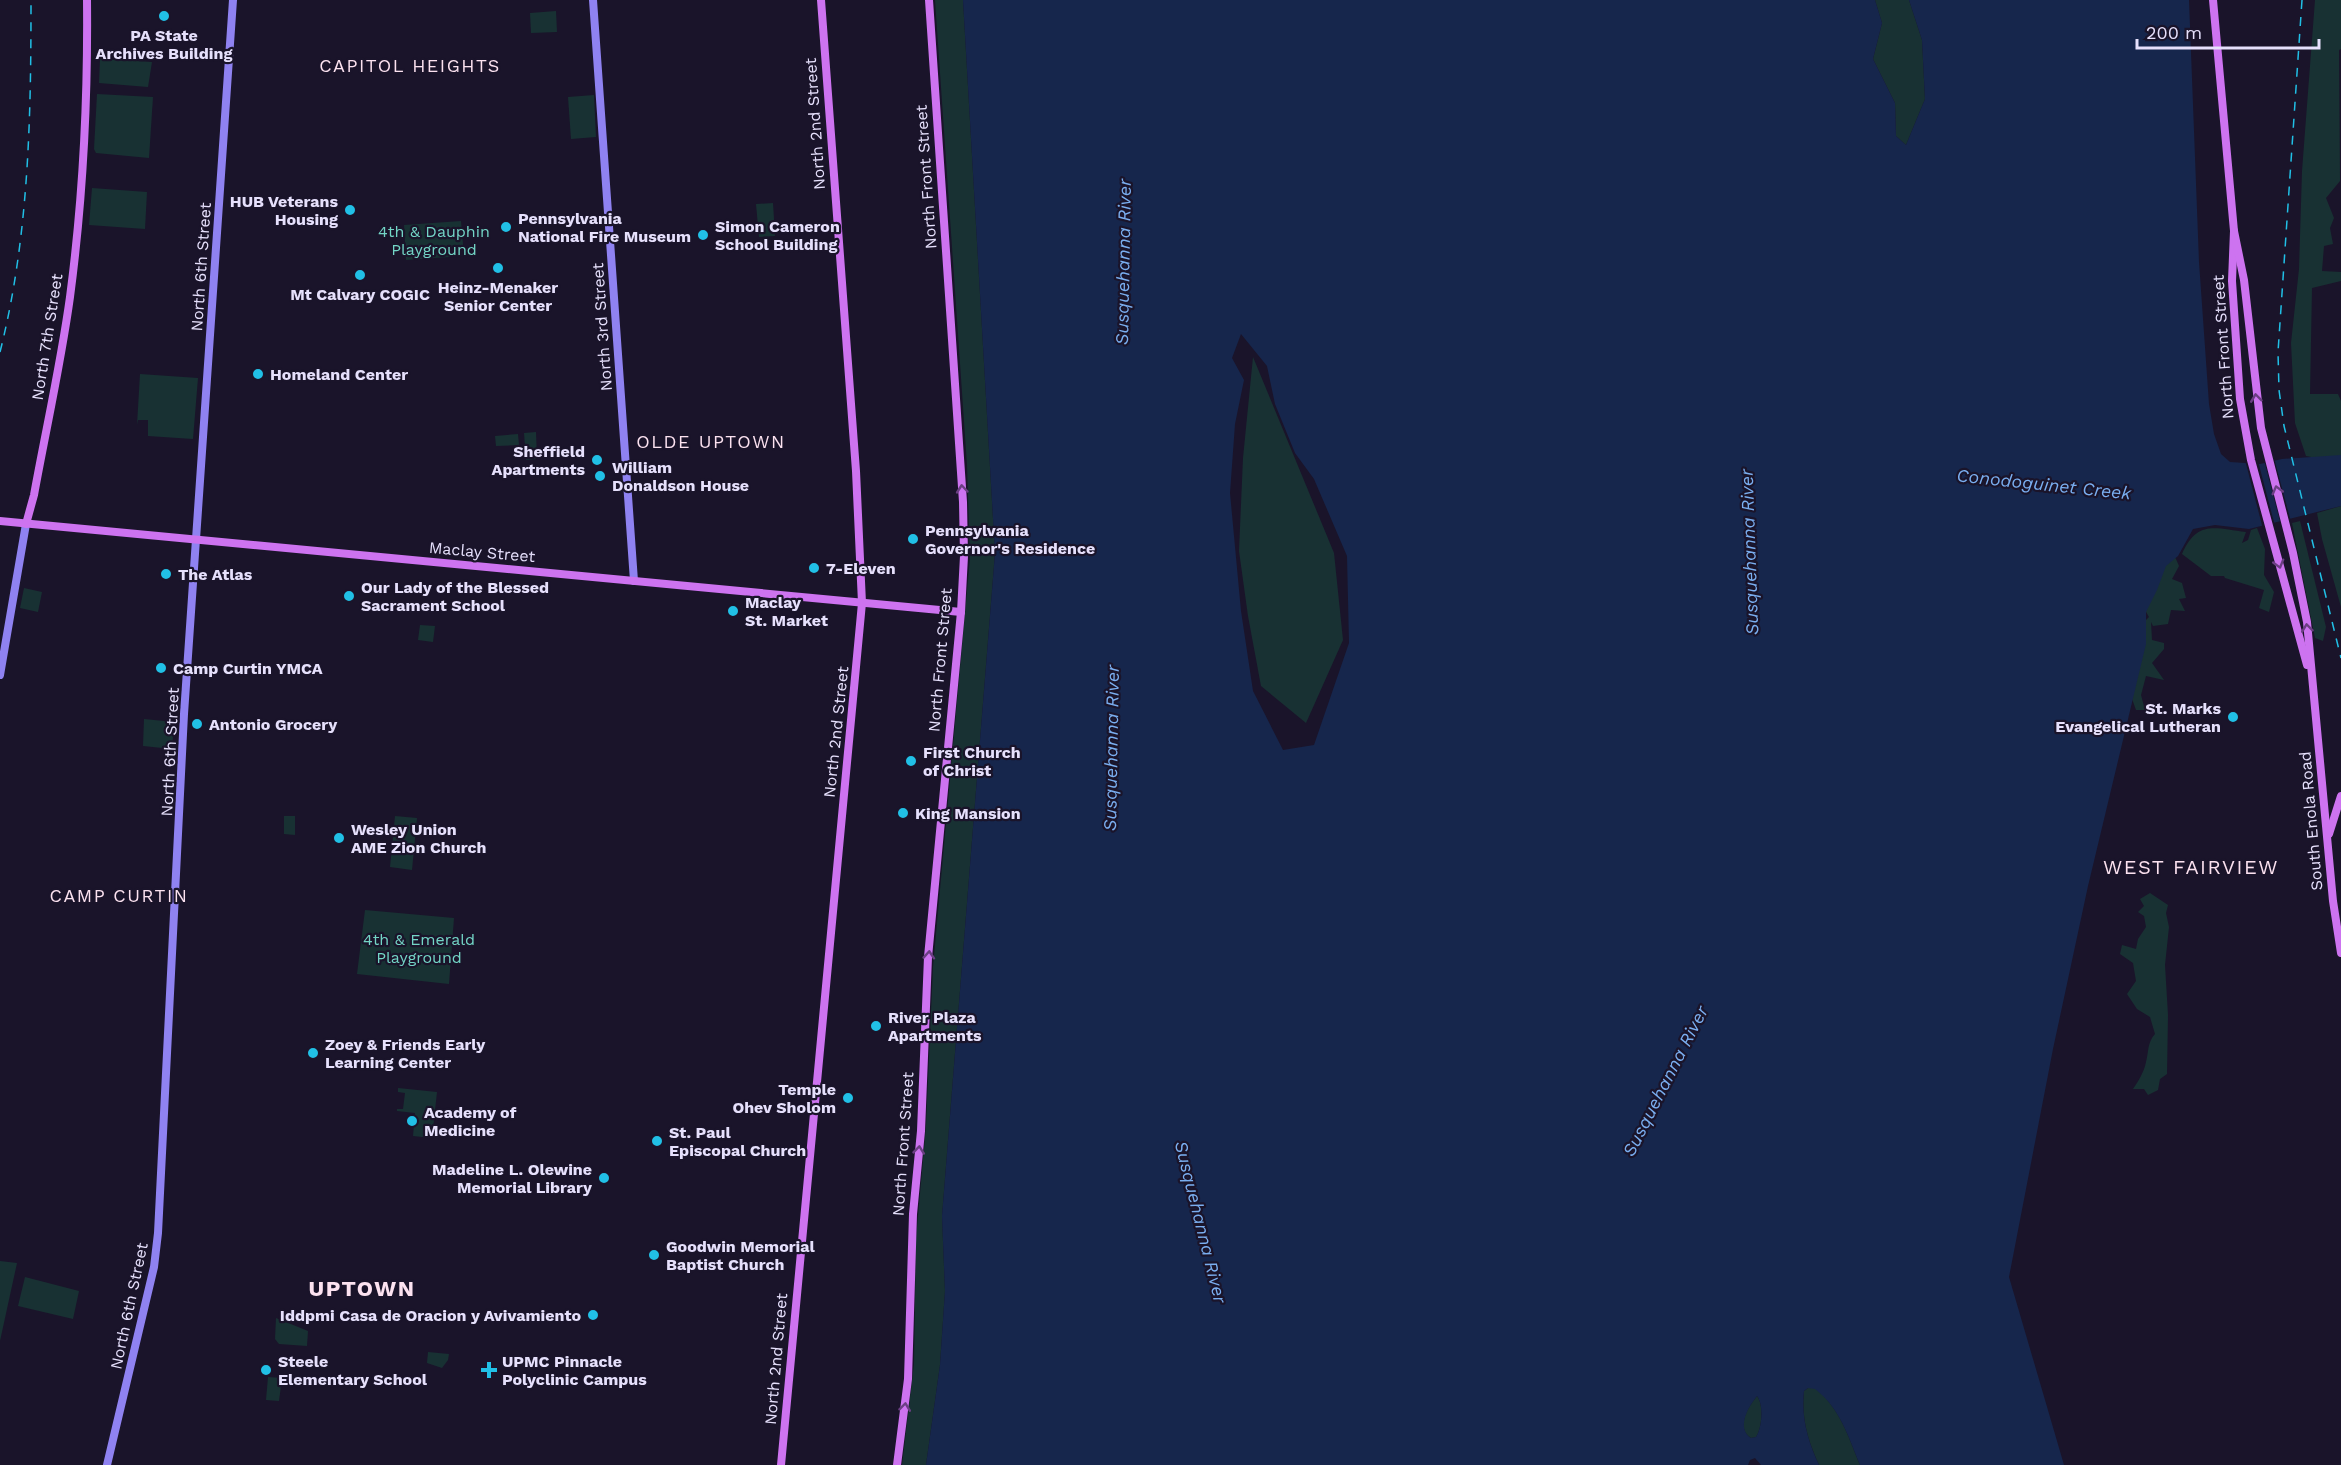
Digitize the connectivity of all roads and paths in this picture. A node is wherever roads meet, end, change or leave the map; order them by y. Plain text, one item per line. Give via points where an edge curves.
1 (87, 0) edge
2 (232, 0) edge
3 (593, 0) edge
4 (821, 0) edge
5 (929, 0) edge
6 (2213, 0) edge
7 (2234, 231) junction
8 (0, 521) edge
9 (26, 524) junction
10 (2286, 525) joint
11 (2269, 530) joint
12 (196, 539) junction
13 (633, 581) junction
14 (862, 603) junction
15 (961, 612) junction
16 (0, 675) edge
17 (2313, 686) junction
18 (2341, 796) edge
19 (2328, 837) junction
20 (2341, 953) edge
21 (107, 1465) edge
22 (781, 1465) edge
23 (897, 1465) edge

1 - 9 main road, North 7th Street via 84,158 72,280
2 - 12 main road, North 6th Street
3 - 13 main road, North 3rd Street
4 - 14 main road, North 2nd Street
15 -> 5 main road, North Front Street via 963,502
6 - 7 main road, North Front Street
10 -> 7 main road, North Front Street via 2257,404 2244,280
7 - 11 main road, North Front Street via 2232,281 2238,382 2251,460
8 - 9 main road, Maclay Street
9 - 12 main road, Maclay Street
9 - 16 main road, North 7th Street
17 -> 10 main road, South Enola Road via 2301,590
11 -> 17 main road, South Enola Road
12 - 13 main road, Maclay Street
12 - 21 main road, North 6th Street via 157,1239 154,1267
13 - 14 main road, Maclay Street
14 - 15 main road, Maclay Street
14 - 22 main road, North 2nd Street
23 -> 15 main road, North Front Street via 908,1378 928,957
17 - 19 main road, South Enola Road
18 - 19 main road
19 - 20 main road, South Enola Road

